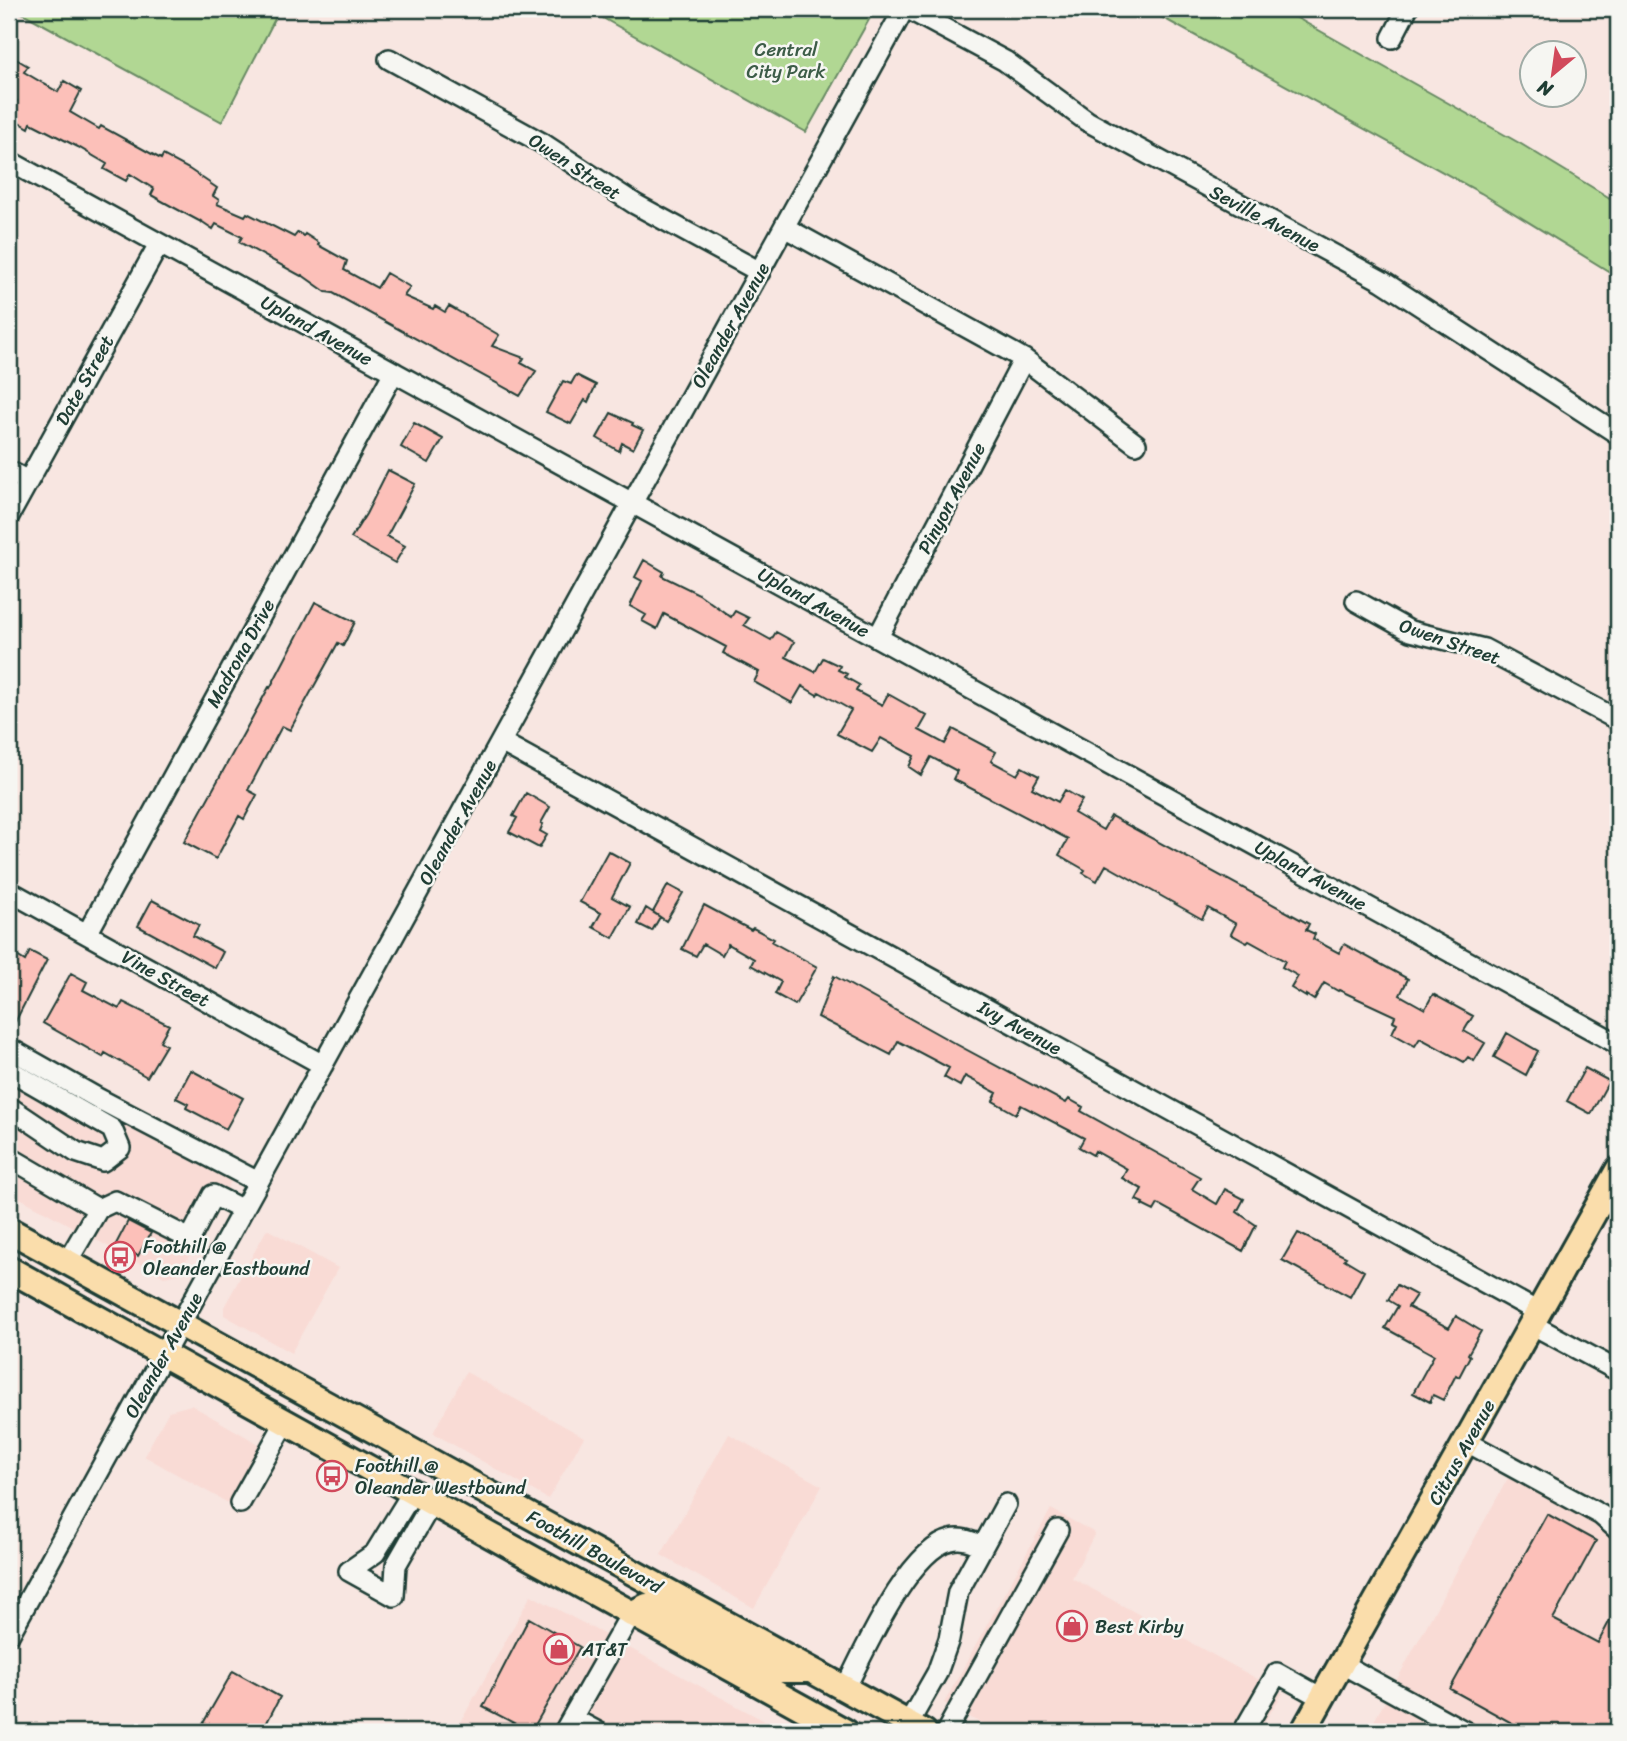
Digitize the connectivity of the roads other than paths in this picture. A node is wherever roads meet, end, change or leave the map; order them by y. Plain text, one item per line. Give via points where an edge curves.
1 (906, 9) edge
2 (1407, 9) edge
3 (1392, 38) dead end
4 (389, 59) dead end
5 (9, 161) edge
6 (784, 227) junction
7 (159, 244) junction
8 (760, 272) junction
9 (1024, 359) junction
10 (394, 372) junction
11 (1618, 434) edge
12 (1136, 444) dead end
13 (9, 471) edge
14 (28, 481) junction
15 (632, 503) junction
16 (9, 516) edge
17 (1356, 601) dead end
18 (878, 637) junction
19 (1618, 720) edge
20 (501, 742) junction
21 (9, 891) edge
22 (87, 934) junction
23 (1618, 1044) edge
24 (9, 1048) edge
25 (323, 1065) junction
26 (9, 1070) edge
27 (9, 1107) edge
28 (9, 1157) edge
29 (1618, 1170) edge
30 (258, 1182) junction
31 (98, 1209) junction
32 (243, 1210) junction
33 (9, 1230) edge
34 (67, 1262) junction
35 (9, 1269) edge
36 (1536, 1319) junction
37 (180, 1324) junction
38 (163, 1355) junction
39 (1618, 1371) edge
40 (285, 1423) junction
41 (1467, 1442) junction
42 (422, 1498) junction
43 (240, 1503) dead end
44 (1006, 1504) dead end
45 (1058, 1530) dead end
46 (1618, 1530) edge
47 (983, 1546) junction
48 (631, 1615) junction
49 (9, 1635) edge
50 (1342, 1664) junction
51 (809, 1670) junction
52 (845, 1689) junction
53 (1322, 1698) junction
54 (568, 1725) edge
55 (916, 1728) edge
56 (598, 1732) edge
57 (846, 1732) edge
58 (946, 1732) edge
59 (1243, 1732) edge
60 (1303, 1732) edge
61 (1463, 1732) edge

1 - 6 street, Oleander Avenue
1 - 11 street, Seville Avenue via 1005,61 1087,121 1382,281
2 - 3 street
4 - 8 street, Owen Street
5 - 7 street, Upland Avenue
6 - 8 street, Oleander Avenue
6 - 9 street
7 - 10 street, Upland Avenue
7 - 14 street, Date Street
8 - 15 street, Oleander Avenue
9 - 12 street
9 - 18 street, Pinyon Avenue
10 - 15 street, Upland Avenue
10 - 22 street, Madrona Drive
13 - 14 street
14 - 16 street, Date Street
15 - 18 street, Upland Avenue
15 - 20 street, Oleander Avenue
17 - 19 street, Owen Street via 1410,631 1484,649
18 - 23 street, Upland Avenue
20 - 25 street, Oleander Avenue
20 - 36 street, Ivy Avenue
21 - 22 street, Vine Street
22 - 25 street, Vine Street
24 - 30 street
25 - 30 street, Oleander Avenue
26 - 27 street via 112,1129 120,1148 103,1161 76,1152
28 - 31 street
29 - 36 main road, Citrus Avenue
30 - 32 street, Oleander Avenue
31 - 32 street via 115,1201 190,1239 214,1195
31 - 34 street
32 - 37 street, Oleander Avenue
33 - 34 main road, Foothill Boulevard
34 - 37 main road, Foothill Boulevard
35 - 38 main road, Foothill Boulevard
36 - 39 street, Ivy Avenue
36 - 41 main road, Citrus Avenue
37 - 38 street, Oleander Avenue
37 - 51 main road, Foothill Boulevard
38 - 40 main road, Foothill Boulevard
38 - 49 street, Oleander Avenue
40 - 42 main road, Foothill Boulevard
40 - 43 street
41 - 46 street via 1601,1515
41 - 50 main road, Citrus Avenue
42 - 42 street via 396,1565 394,1596 349,1570 375,1553
42 - 48 main road, Foothill Boulevard
44 - 47 street
45 - 58 street
47 - 52 street via 961,1538 925,1554 892,1600
47 - 55 street via 958,1592 949,1639
48 - 51 main road via 647,1606 660,1610 775,1671
48 - 54 street
48 - 57 main road, Foothill Boulevard
50 - 53 main road, Citrus Avenue
50 - 61 street
51 - 52 main road, Foothill Boulevard
52 - 55 main road, Foothill Boulevard
53 - 59 street via 1277,1674
53 - 60 main road, Citrus Avenue
54 - 56 street

